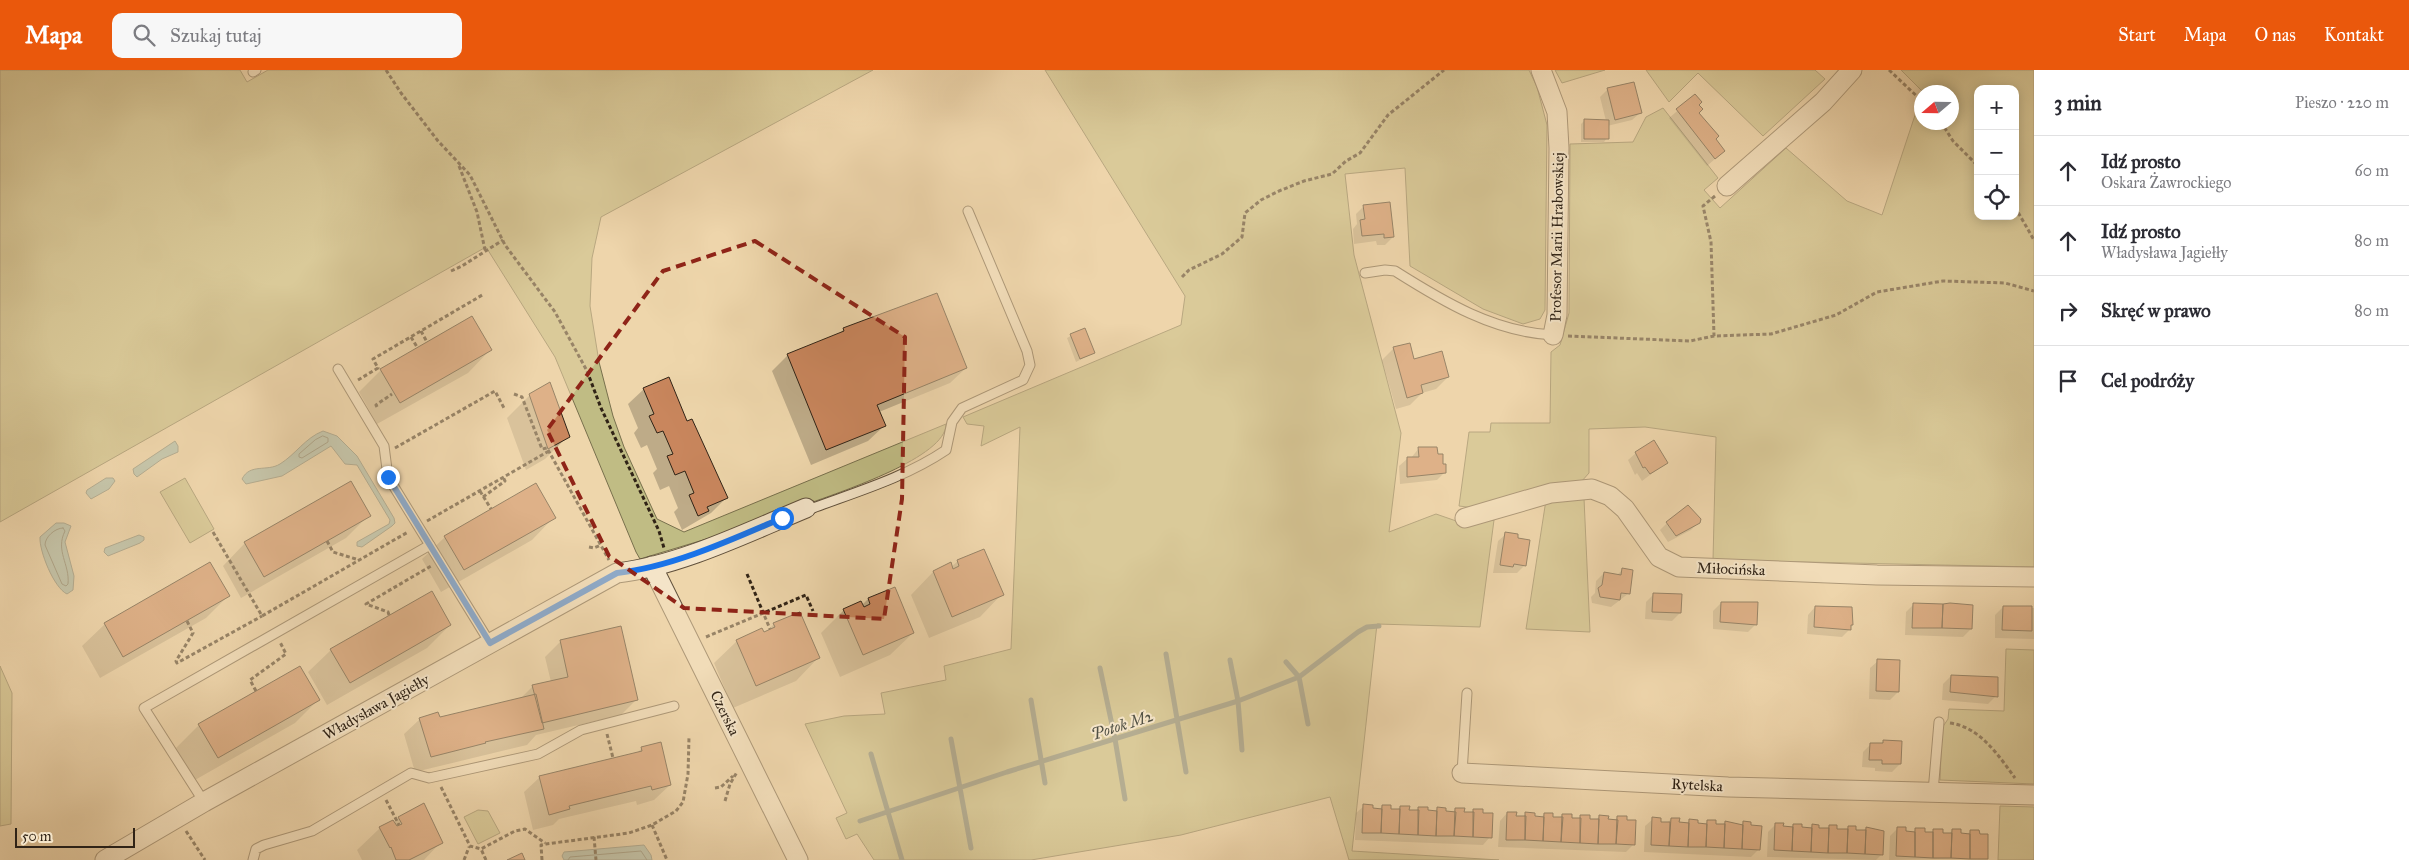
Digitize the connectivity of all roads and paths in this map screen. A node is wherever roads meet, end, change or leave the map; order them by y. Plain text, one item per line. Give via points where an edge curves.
1 (386, 70) edge
2 (1444, 70) edge
3 (1541, 70) edge
4 (1852, 70) edge
5 (1889, 70) edge
6 (1914, 93) edge
7 (1946, 130) edge
8 (1974, 162) edge
9 (458, 163) junction
10 (1727, 186) joint
11 (968, 210) dead end
12 (2019, 214) edge
13 (503, 240) junction
14 (2034, 240) edge
15 (486, 250) junction
16 (451, 271) dead end
17 (1365, 273) dead end
18 (1182, 278) dead end
19 (2034, 291) edge
20 (484, 294) dead end
21 (421, 331) junction
22 (1553, 335) junction
23 (1714, 336) junction
24 (411, 337) junction
25 (427, 342) dead end
26 (418, 348) dead end
27 (338, 369) dead end
28 (358, 380) dead end
29 (392, 394) dead end
30 (514, 394) dead end
31 (504, 408) dead end
32 (381, 413) dead end
33 (391, 444) dead end
34 (549, 451) junction
35 (503, 477) junction
36 (480, 491) junction
37 (483, 496) junction
38 (806, 508) joint
39 (491, 509) dead end
40 (1465, 518) dead end
41 (418, 526) junction
42 (659, 531) dead end
43 (213, 532) dead end
44 (327, 540) dead end
45 (430, 545) junction
46 (601, 545) junction
47 (589, 547) dead end
48 (608, 556) dead end
49 (359, 561) junction
50 (440, 561) junction
51 (652, 566) junction
52 (747, 574) dead end
53 (2034, 577) edge
54 (813, 611) dead end
55 (763, 613) junction
56 (389, 615) dead end
57 (262, 616) junction
58 (187, 621) dead end
59 (770, 630) dead end
60 (275, 632) junction
61 (703, 638) dead end
62 (490, 643) junction
63 (256, 691) dead end
64 (1467, 693) dead end
65 (674, 706) dead end
66 (1939, 722) joint
67 (605, 725) junction
68 (689, 737) dead end
69 (613, 758) dead end
70 (1462, 773) joint
71 (735, 774) dead end
72 (436, 777) junction
73 (715, 788) dead end
74 (381, 790) junction
75 (1933, 792) junction
76 (2031, 795) edge
77 (204, 802) junction
78 (178, 818) junction
79 (399, 825) dead end
80 (652, 825) junction
81 (594, 837) junction
82 (546, 844) junction
83 (470, 846) junction
84 (480, 849) junction
85 (105, 860) edge
86 (205, 860) edge
87 (253, 860) edge
88 (464, 860) edge
89 (486, 860) edge
90 (542, 860) edge
91 (596, 860) edge
92 (667, 860) edge
93 (798, 860) edge

1 - 9 path via 406,100
2 - 18 path via 1388,115 1360,153 1332,174 1304,181 1261,200 1245,213 1242,237 1222,254 1189,270
3 - 22 street, Profesor Marii Hrabowskiej via 1557,112 1558,130 1557,315
4 - 10 street via 1823,102
5 - 6 path
7 - 8 path
9 - 13 path via 475,183
9 - 15 path via 477,212
10 - 23 path via 1704,206 1710,242
11 - 38 lane via 1026,351 1030,365 1023,380 962,408 952,422 946,450 926,464 878,485
12 - 14 path
13 - 15 path
13 - 42 path via 555,312 587,371
15 - 16 path
17 - 22 lane via 1395,271 1450,305 1517,332
19 - 23 path, Profesor Marii Hrabowskiej via 2005,283 1943,281 1876,292 1836,315 1770,334
20 - 21 path
21 - 24 path
21 - 25 path
22 - 23 path, Profesor Marii Hrabowskiej via 1690,341
24 - 26 path
24 - 28 path via 373,359 378,368
27 - 41 lane via 384,446 388,477
29 - 32 path via 376,405
30 - 34 path via 522,397 542,449
31 - 33 path via 495,391 393,448
34 - 35 path
34 - 46 path
35 - 36 path
35 - 37 path via 505,481
36 - 37 path
36 - 41 path
37 - 39 path
38 - 51 street, Władysława Jagiełły via 735,538
40 - 53 street, Miłocińska via 1551,493 1592,488 1610,496 1625,509 1659,557 1679,567
41 - 45 lane
41 - 49 path
43 - 57 path
44 - 49 path via 333,552
45 - 50 lane
45 - 60 lane
46 - 47 path
46 - 48 path
49 - 57 path
50 - 56 path via 366,604
50 - 62 lane
51 - 62 street, Władysława Jagiełły via 617,573
51 - 93 street, Czerska
52 - 55 path
54 - 55 path via 806,594
55 - 59 path
55 - 61 path
57 - 58 path via 177,663 193,633
60 - 63 path via 286,654 250,680
60 - 77 lane via 144,708
62 - 77 street, Władysława Jagiełły
64 - 70 lane
65 - 67 lane
66 - 75 lane
66 - 76 path via 1963,725 1990,746
67 - 69 path
67 - 72 lane via 581,730 538,754
68 - 80 path via 683,802 676,811
70 - 75 street, Rytelska via 1719,786
71 - 73 path via 721,787
72 - 74 lane via 411,772
72 - 83 path
74 - 79 path
74 - 87 lane via 312,831 256,849
75 - 76 street, Rytelska
77 - 78 street, Władysława Jagiełły
78 - 85 street, Władysława Jagiełły
78 - 86 path
80 - 81 path via 630,833
80 - 92 path
81 - 82 path
81 - 91 path
82 - 84 path via 525,829
82 - 90 path via 541,846
83 - 84 path
83 - 88 path
84 - 89 path

